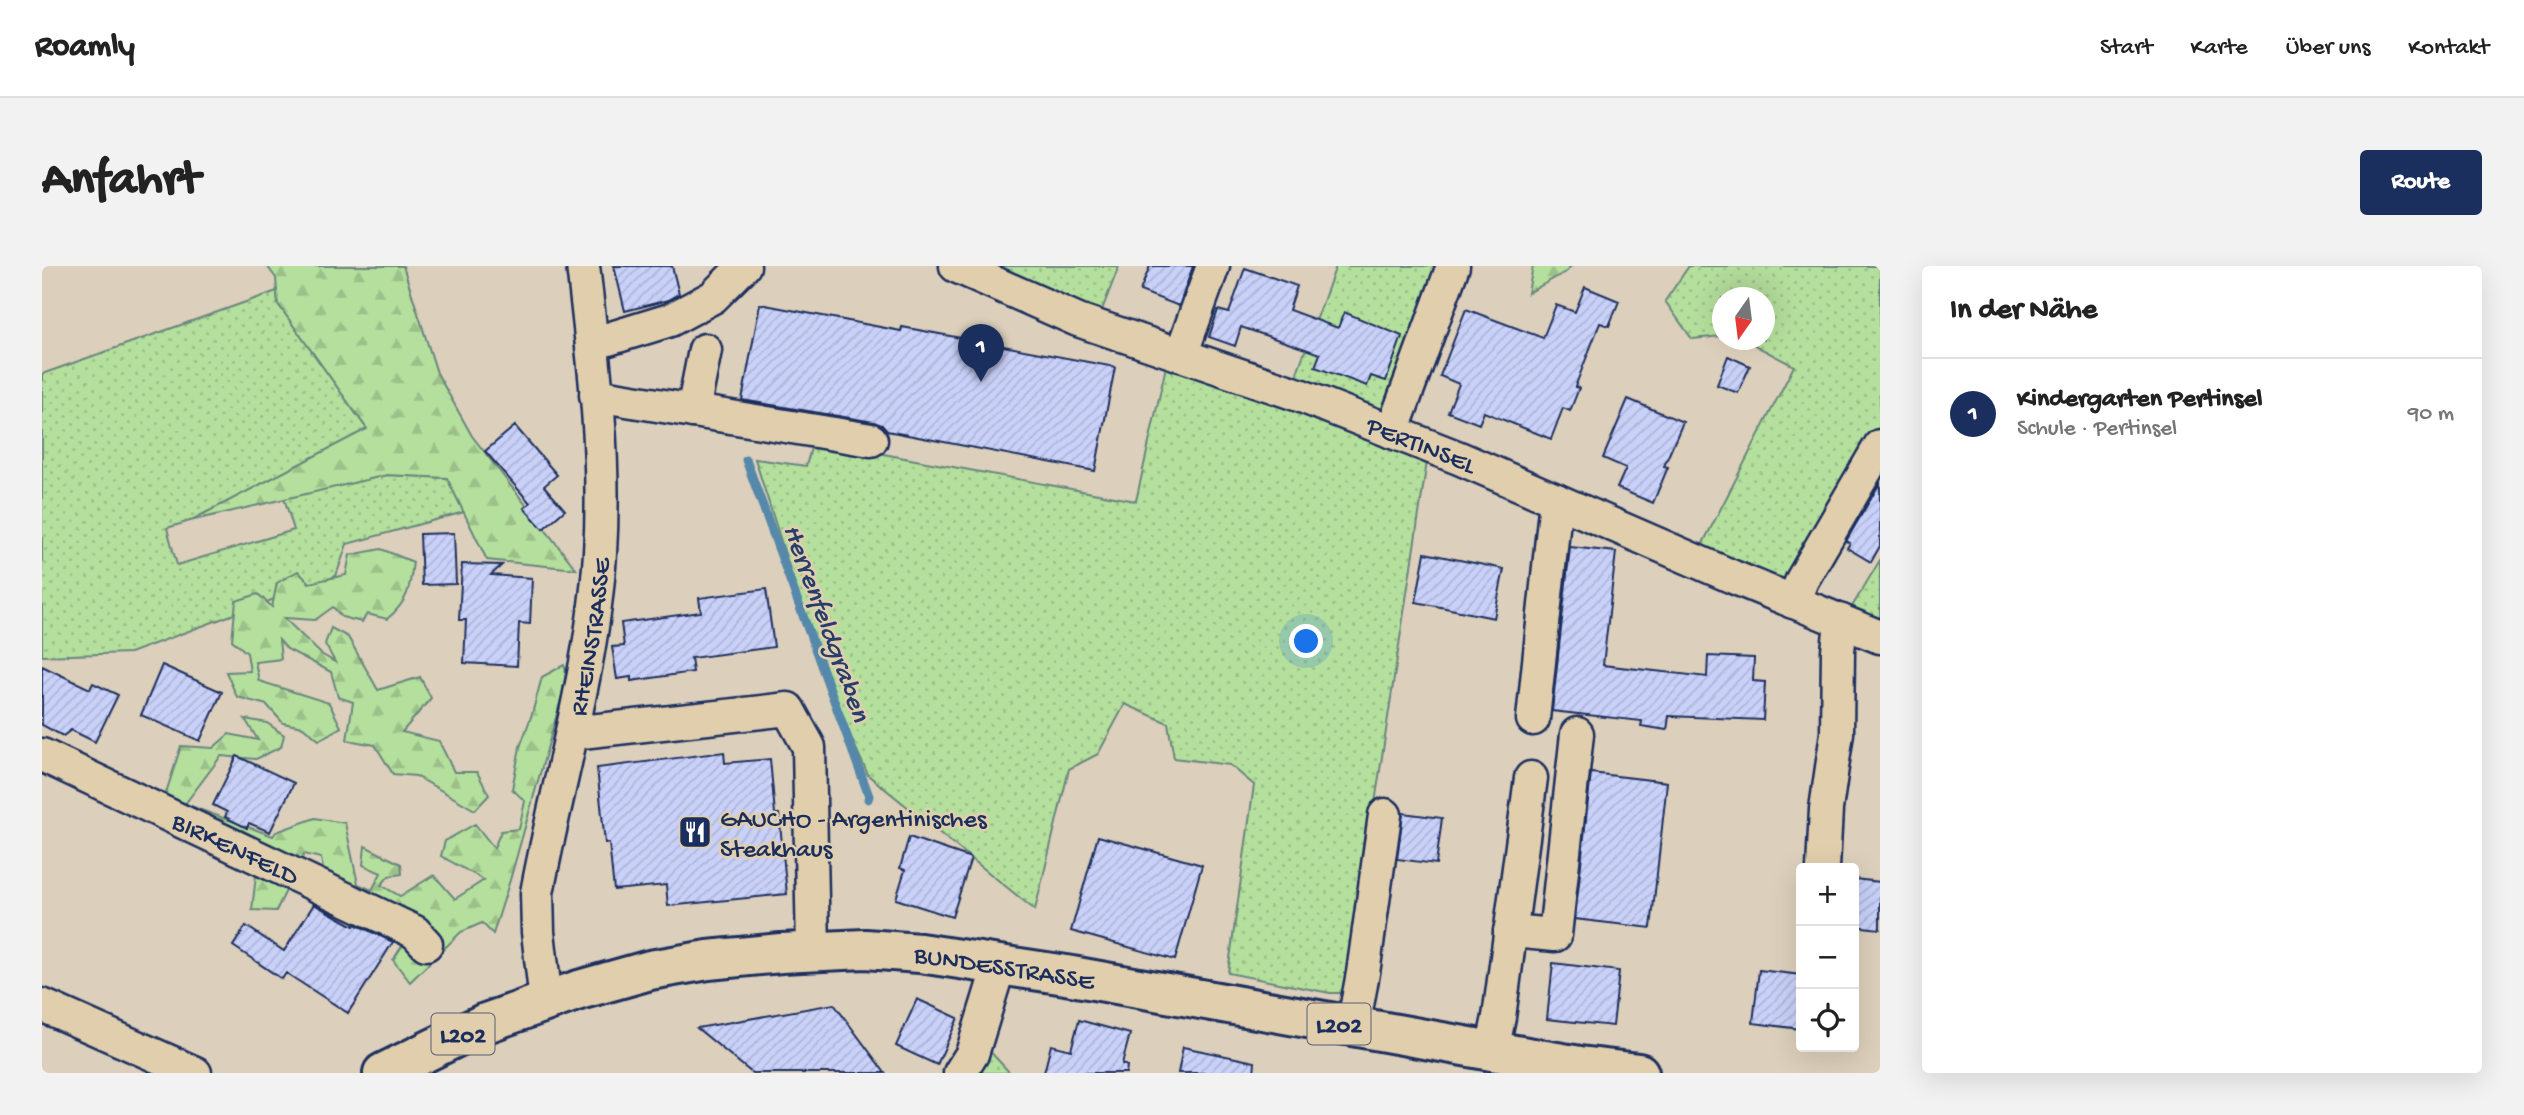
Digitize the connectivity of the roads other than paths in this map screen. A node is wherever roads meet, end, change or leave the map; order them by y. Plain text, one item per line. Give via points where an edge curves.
1 (583, 266) edge
2 (744, 266) edge
3 (956, 266) edge
4 (1213, 266) edge
5 (1453, 266) edge
6 (592, 344) junction
7 (705, 350) dead end
8 (1181, 355) junction
9 (596, 395) junction
10 (693, 411) junction
11 (1392, 432) junction
12 (871, 440) dead end
13 (1880, 446) edge
14 (1556, 500) junction
15 (1794, 602) junction
16 (1841, 621) junction
17 (1880, 636) edge
18 (1533, 719) dead end
19 (572, 733) junction
20 (1577, 734) dead end
21 (42, 755) edge
22 (1531, 778) dead end
23 (1385, 814) dead end
24 (1823, 863) edge
25 (1510, 930) junction
26 (426, 944) dead end
27 (813, 951) junction
28 (999, 965) junction
29 (547, 1002) junction
30 (42, 1005) edge
31 (1353, 1027) junction
32 (1492, 1051) junction
33 (195, 1073) edge
34 (383, 1073) edge
35 (960, 1073) edge
36 (1639, 1073) edge

1 - 6 street, RHEINSTRASSE
2 - 6 street via 713,297 670,320
3 - 8 street, PERTINSEL via 1079,320
4 - 8 street
5 - 11 street
6 - 9 street, RHEINSTRASSE
7 - 10 street
8 - 11 street, PERTINSEL
9 - 10 street
9 - 19 street, RHEINSTRASSE via 602,467 600,554
10 - 12 street
11 - 14 street, PERTINSEL
13 - 15 street via 1802,580
14 - 15 street, PERTINSEL
14 - 18 street
15 - 16 street, PERTINSEL
16 - 17 street, PERTINSEL
16 - 24 street via 1837,733
19 - 27 street via 788,709 808,747
19 - 29 street, RHEINSTRASSE via 537,893
20 - 25 street via 1555,935
21 - 26 street, BIRKENFELD via 415,932
22 - 25 street
23 - 31 street
25 - 32 street
27 - 28 main road, BUNDESSTRASSE / L202 via 920,953
27 - 29 main road, BUNDESSTRASSE / L202 via 650,970
28 - 31 main road, BUNDESSTRASSE / L202
28 - 35 street via 972,1054
29 - 34 main road, BUNDESSTRASSE / L202 via 483,1024
30 - 33 street
31 - 32 main road, BUNDESSTRASSE / L202
32 - 36 main road, BUNDESSTRASSE / L202

